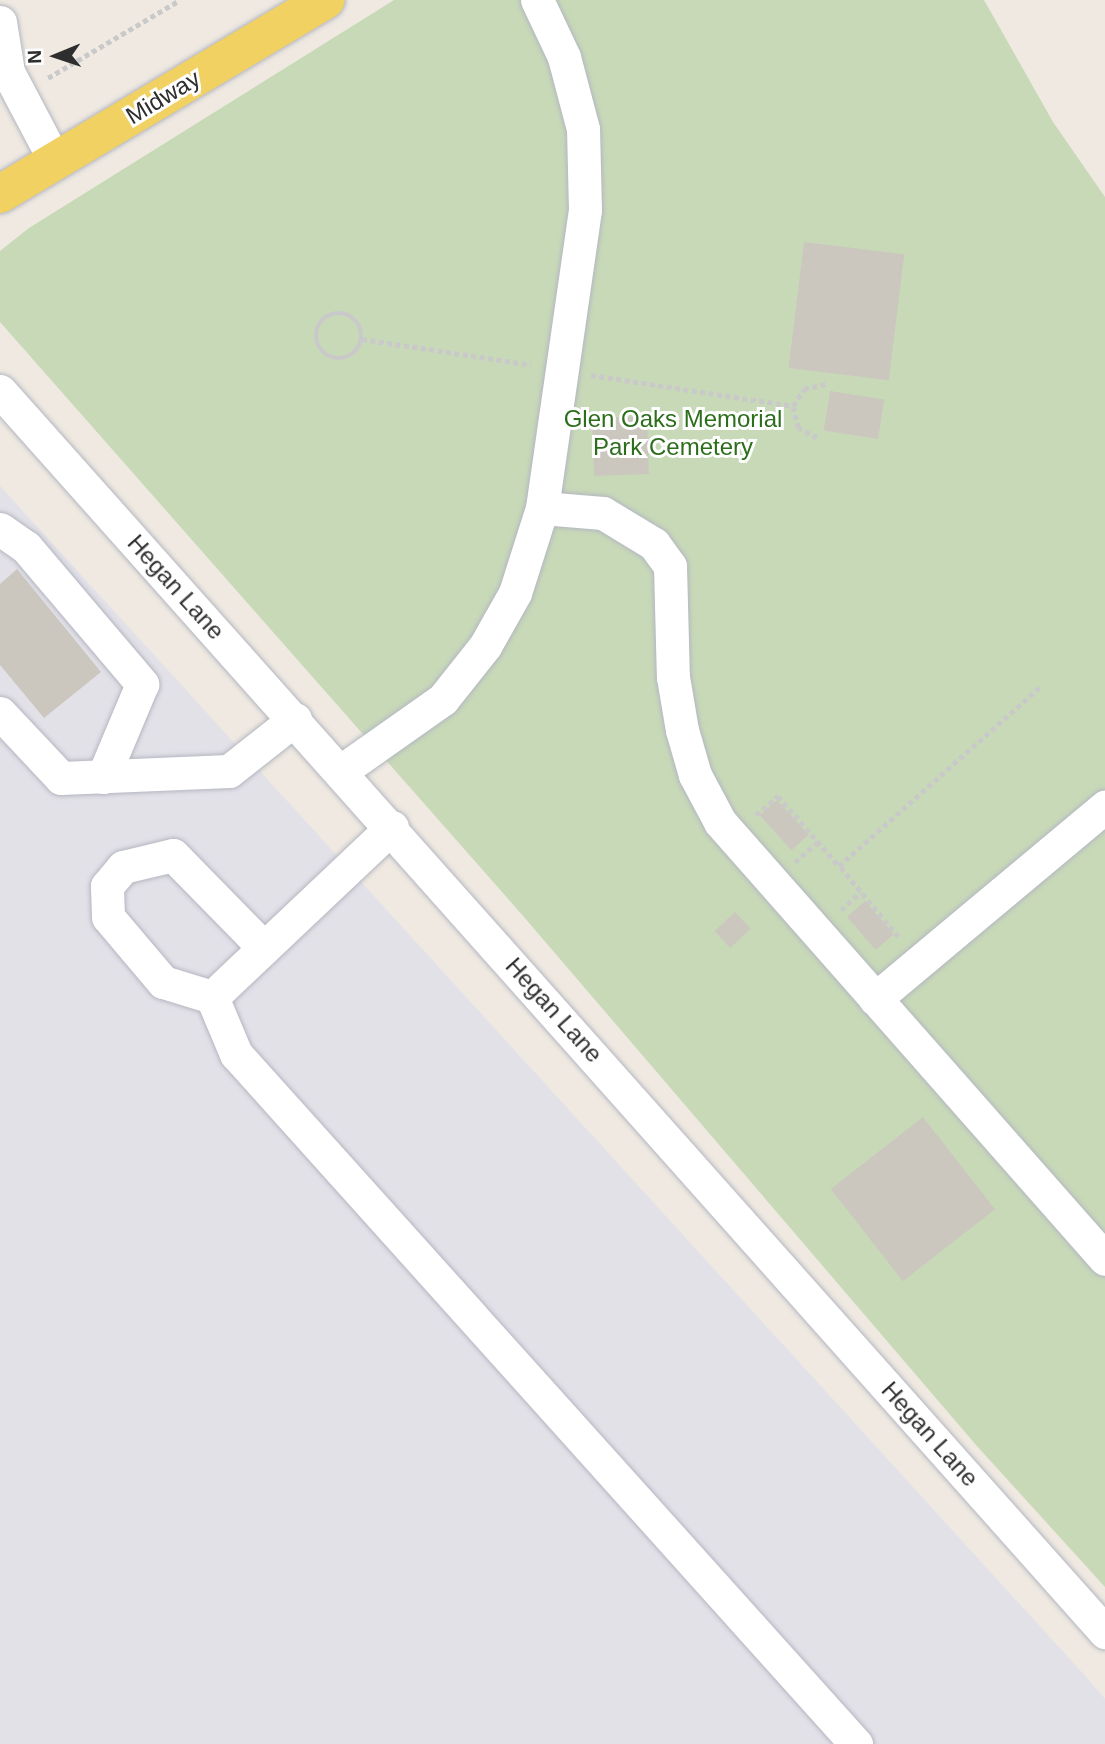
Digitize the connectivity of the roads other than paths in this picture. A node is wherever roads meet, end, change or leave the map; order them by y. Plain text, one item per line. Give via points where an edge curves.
1 (326, 0) edge
2 (537, 0) edge
3 (0, 22) edge
4 (55, 161) junction
5 (0, 194) edge
6 (0, 391) edge
7 (542, 508) junction
8 (0, 529) edge
9 (0, 713) edge
10 (295, 719) junction
11 (341, 771) junction
12 (103, 777) junction
13 (1105, 807) edge
14 (392, 827) junction
15 (264, 948) junction
16 (212, 998) junction
17 (875, 999) junction
18 (1105, 1259) edge
19 (1105, 1632) edge
20 (856, 1744) edge

1 - 4 main road, Midway
2 - 7 street via 564,57 583,130 584,210
3 - 4 street via 8,72
4 - 5 main road, Midway
6 - 10 street, Hegan Lane
7 - 11 street via 515,593 485,646 443,699
7 - 17 street via 604,513 654,544 670,566 673,677 685,741 706,798 720,822
8 - 12 street via 26,547 142,684
9 - 12 street via 61,778
10 - 11 street, Hegan Lane
10 - 12 street via 229,771
11 - 14 street, Hegan Lane
13 - 17 street
14 - 15 street
14 - 19 street, Hegan Lane
15 - 16 street
15 - 16 street via 173,855 123,867 107,886 108,917 163,982
16 - 20 street via 236,1054
17 - 18 street

